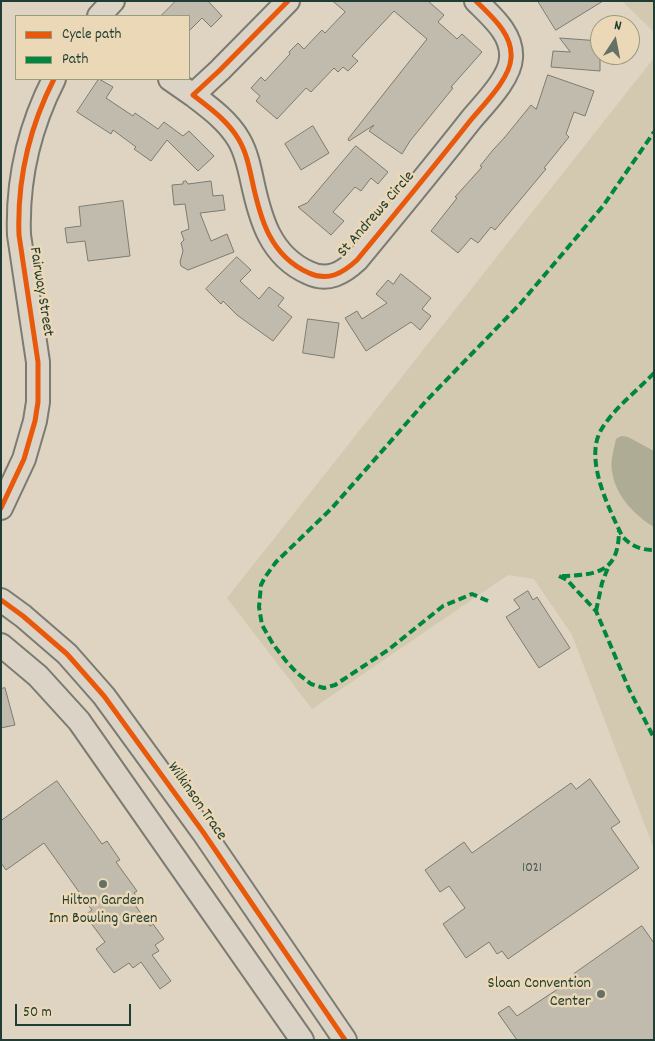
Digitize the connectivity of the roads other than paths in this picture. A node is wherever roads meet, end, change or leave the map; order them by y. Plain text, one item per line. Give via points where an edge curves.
1 (112, 1) edge
2 (288, 1) edge
3 (476, 1) edge
4 (100, 15) edge
5 (54, 80) edge
6 (171, 80) edge
7 (193, 95) junction
8 (1, 508) edge
9 (1, 600) edge
10 (1, 645) edge
11 (302, 1040) edge
12 (345, 1040) edge

1 - 4 street
2 - 7 street
3 - 7 street, St Andrews Circle via 507,38 511,57 508,70 453,144 357,260 334,276 321,277 300,270 282,254 264,226 247,158 239,140 229,125
5 - 8 street, Fairway Street via 38,112 26,153 18,214 18,235 38,362 38,402 24,459
6 - 7 street, St Andrews Circle
9 - 12 street, Wilkinson Trace via 67,654 104,696
10 - 11 street via 38,676 79,721

